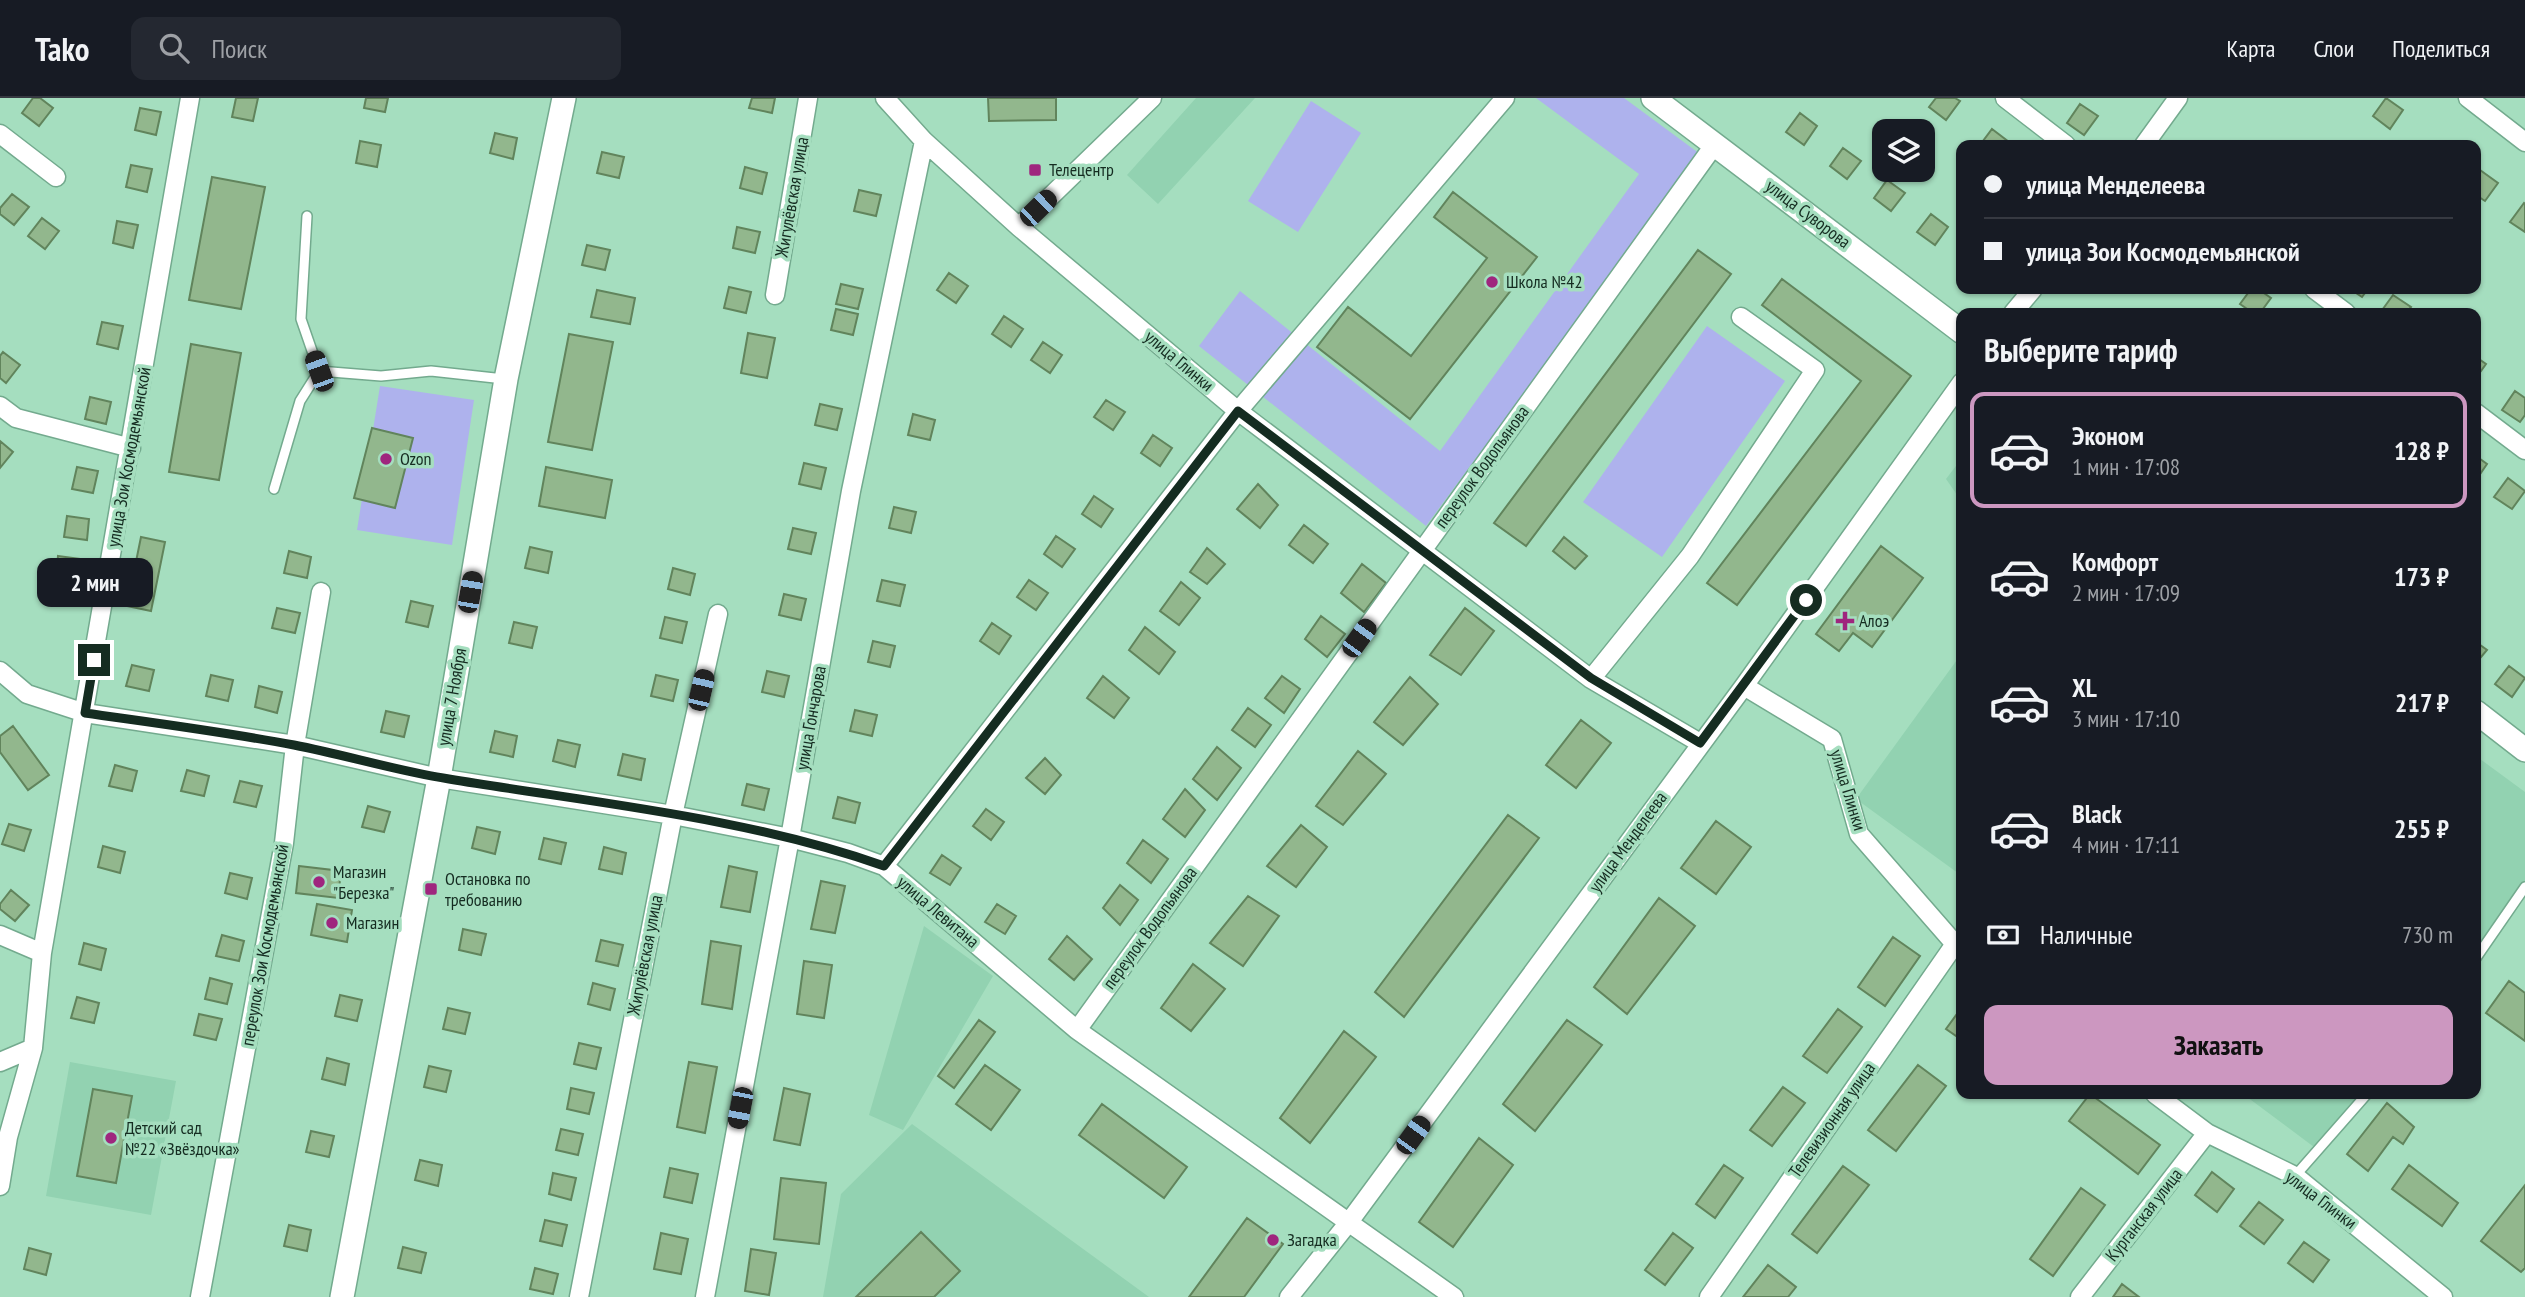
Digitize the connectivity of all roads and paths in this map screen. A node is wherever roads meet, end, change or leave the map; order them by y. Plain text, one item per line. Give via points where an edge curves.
1 (190, 98) edge
2 (564, 98) edge
3 (808, 98) edge
4 (1152, 98) edge
5 (1506, 98) edge
6 (1653, 98) edge
7 (2005, 98) edge
8 (2178, 98) edge
9 (2468, 98) edge
10 (890, 99) edge
11 (0, 134) edge
12 (2060, 140) edge
13 (2148, 140) edge
14 (924, 141) junction
15 (2525, 142) edge
16 (1715, 144) junction
17 (56, 177) dead end
18 (307, 216) dead end
19 (1019, 227) junction
20 (2029, 294) edge
21 (2321, 294) edge
22 (775, 295) dead end
23 (2018, 308) edge
24 (2339, 308) edge
25 (1741, 317) dead end
26 (1956, 327) edge
27 (319, 371) junction
28 (506, 379) junction
29 (1956, 390) edge
30 (0, 406) edge
31 (1238, 411) junction
32 (2481, 417) edge
33 (131, 448) junction
34 (2525, 450) edge
35 (274, 489) dead end
36 (1421, 551) junction
37 (321, 592) dead end
38 (718, 614) dead end
39 (0, 671) edge
40 (1591, 678) junction
41 (1744, 686) junction
42 (85, 713) junction
43 (2481, 716) edge
44 (1700, 743) junction
45 (295, 746) junction
46 (2525, 751) edge
47 (439, 778) junction
48 (673, 815) junction
49 (790, 838) junction
50 (884, 866) junction
51 (2525, 887) edge
52 (0, 935) edge
53 (1956, 945) edge
54 (1956, 950) edge
55 (2481, 951) edge
56 (42, 953) junction
57 (1077, 1030) junction
58 (33, 1048) junction
59 (0, 1062) edge
60 (2162, 1099) edge
61 (2363, 1099) edge
62 (4, 1133) edge
63 (2207, 1133) junction
64 (2295, 1176) junction
65 (0, 1186) edge
66 (1349, 1222) junction
67 (200, 1297) edge
68 (342, 1297) edge
69 (579, 1297) edge
70 (705, 1297) edge
71 (1289, 1297) edge
72 (1454, 1297) edge
73 (1709, 1297) edge
74 (2080, 1297) edge
75 (2443, 1297) edge

1 - 33 street, улица Зои Космодемьянской
2 - 28 street, улица 7 Ноября
3 - 22 street, Жигулёвская улица
4 - 19 street
5 - 31 street
6 - 16 street, улица Суворова
7 - 12 street
8 - 13 street
9 - 15 street
10 - 14 street, улица Глинки
11 - 17 street
14 - 19 street, улица Глинки
14 - 49 street, улица Гончарова via 850,491
16 - 26 street, улица Суворова
16 - 36 street, переулок Водопьянова
18 - 27 lane via 301,319
19 - 31 street, улица Глинки
20 - 23 street
21 - 24 street
25 - 40 street via 1815,370 1690,555
27 - 28 lane via 381,376 431,371
27 - 35 lane via 300,401
28 - 47 street, улица 7 Ноября
29 - 41 street, улица Менделеева
30 - 33 street via 16,418
31 - 36 street, улица Глинки
31 - 50 street
32 - 34 street
33 - 42 street, улица Зои Космодемьянской
36 - 40 street, улица Глинки
36 - 57 street, переулок Водопьянова
37 - 45 street, переулок Зои Космодемьянской
38 - 48 street, Жигулёвская улица
39 - 42 street, улица Левитана via 27,694
40 - 44 street, улица Глинки
41 - 44 street, улица Менделеева
41 - 53 street, улица Глинки via 1832,739 1859,834
42 - 45 street, улица Левитана
42 - 56 street, улица Зои Космодемьянской
43 - 46 street
44 - 66 street, улица Менделеева
45 - 47 street, улица Левитана
45 - 67 street, переулок Зои Космодемьянской via 284,843
47 - 48 street, улица Левитана
47 - 68 street, улица 7 Ноября
48 - 49 street, улица Левитана
48 - 69 street, Жигулёвская улица
49 - 50 street, улица Левитана
49 - 70 street, улица Гончарова
50 - 57 street, улица Левитана
51 - 55 lane
52 - 56 street
54 - 73 street, Телевизионная улица
56 - 58 street, улица Зои Космодемьянской
57 - 66 street, улица Левитана
58 - 59 street
58 - 62 street, улица Зои Космодемьянской
60 - 63 street, улица Глинки
61 - 64 lane
62 - 65 street, улица Зои Космодемьянской
63 - 64 street, улица Глинки
63 - 74 street, Курганская улица
64 - 75 street, улица Глинки
66 - 71 street, улица Менделеева
66 - 72 street, улица Левитана

